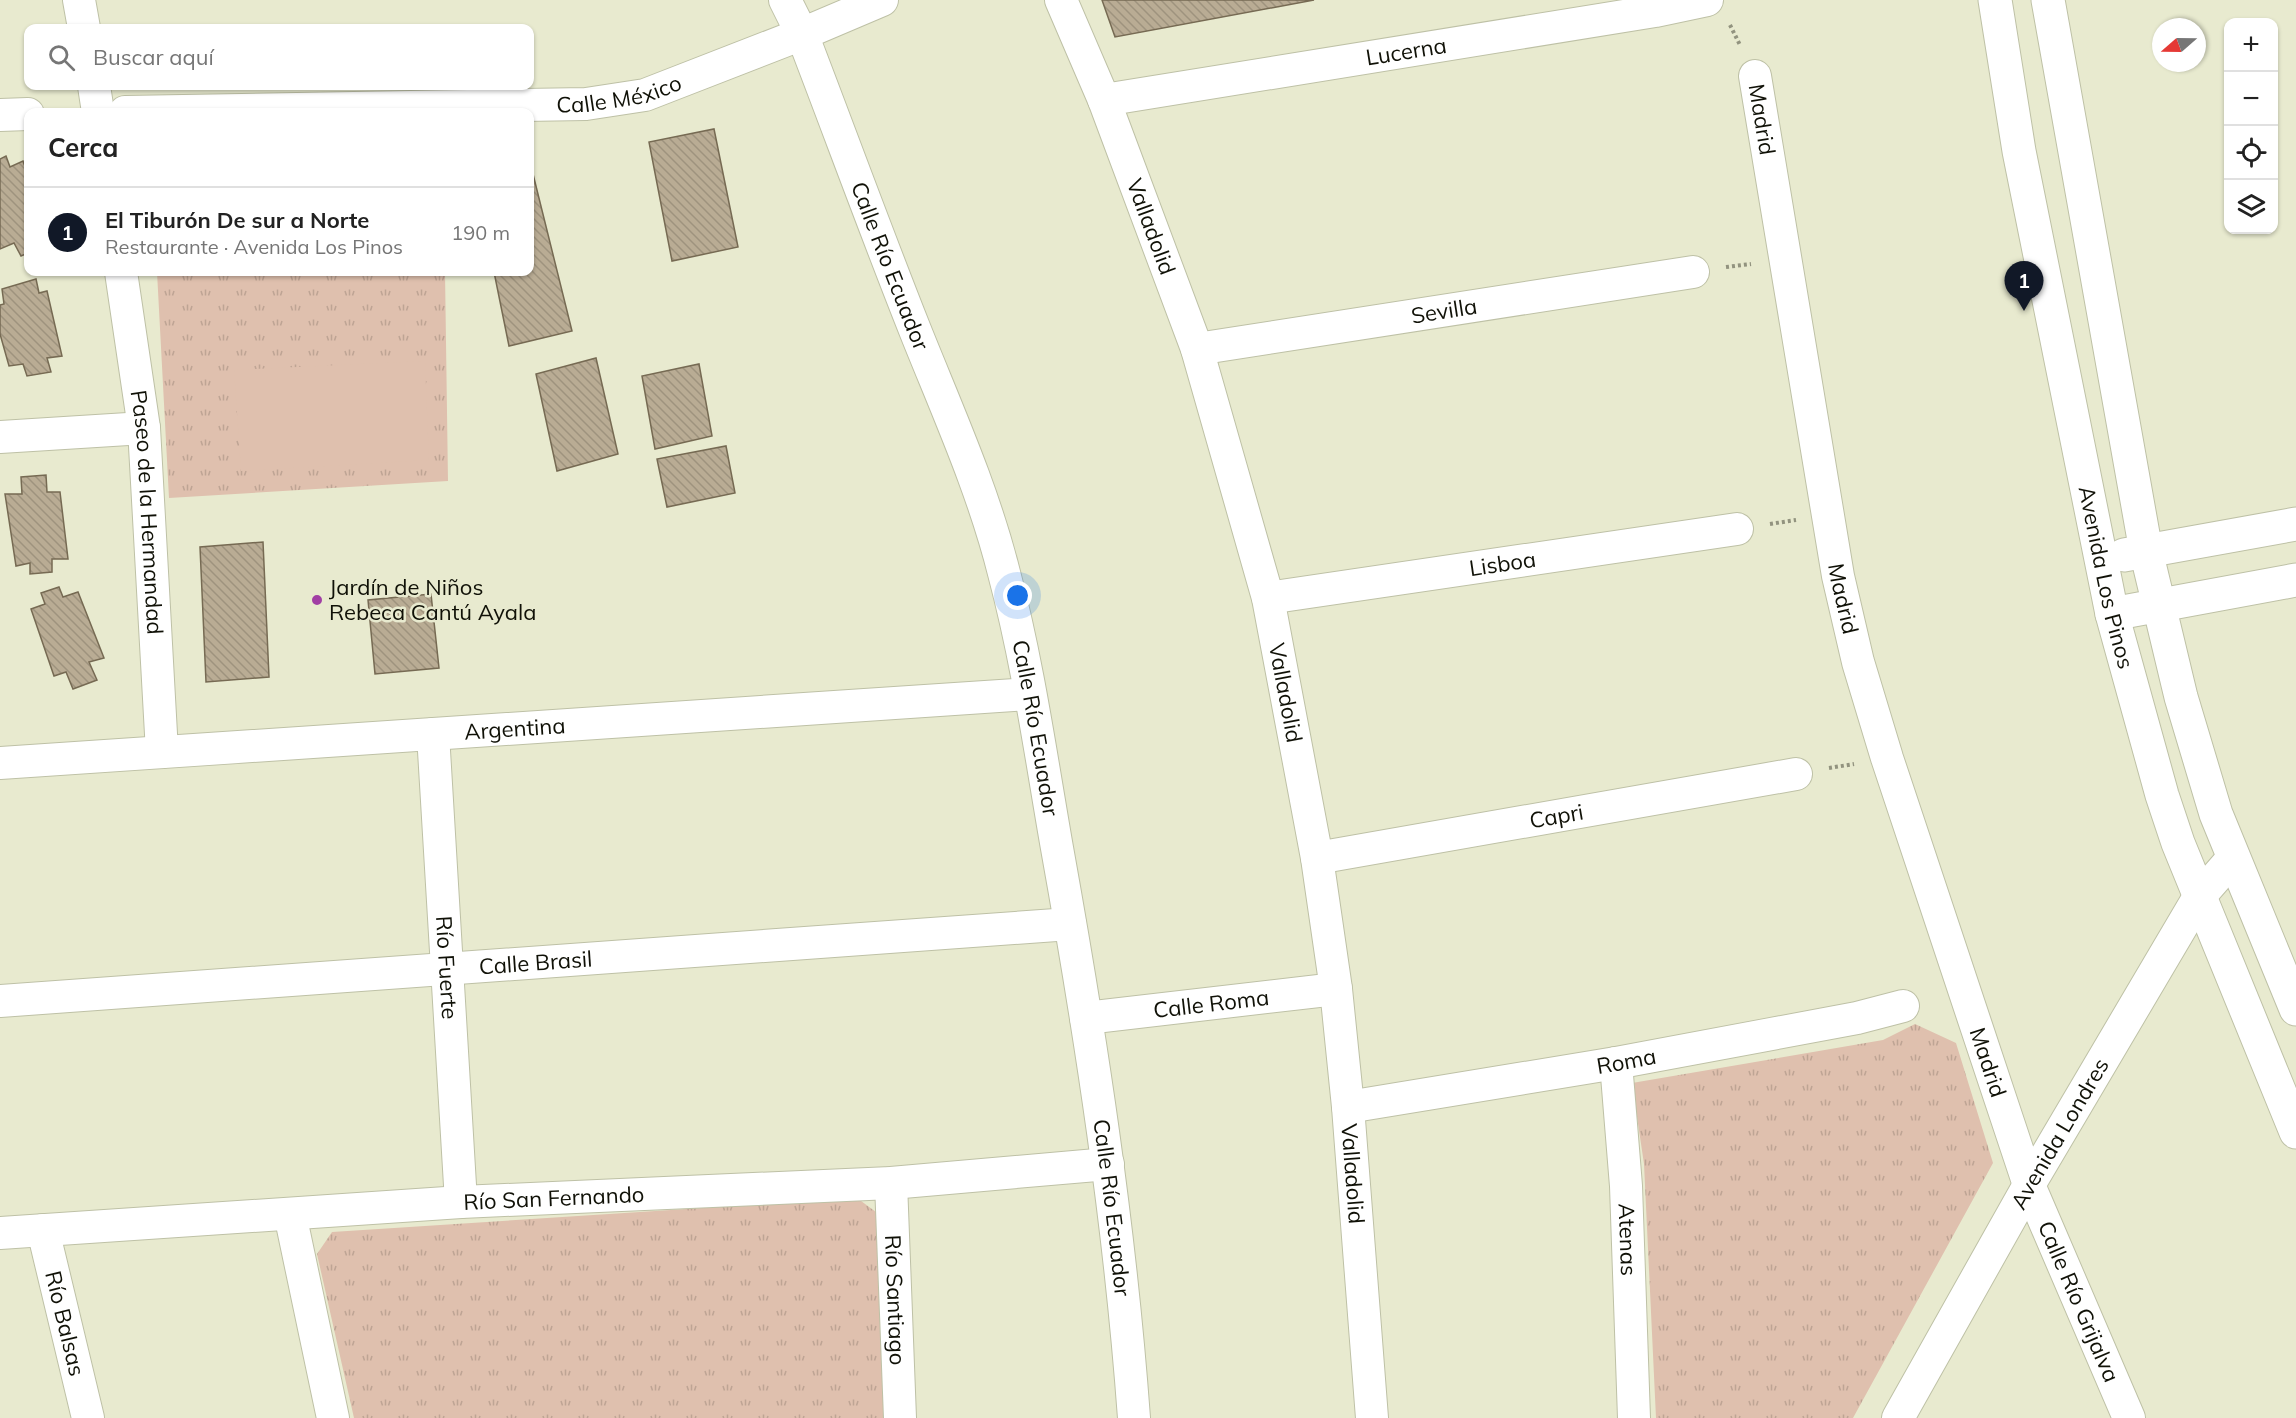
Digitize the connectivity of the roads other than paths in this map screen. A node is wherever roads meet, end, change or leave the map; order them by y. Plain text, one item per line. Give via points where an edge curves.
1 (79, 0) edge
2 (785, 0) edge
3 (882, 0) edge
4 (1061, 0) edge
5 (1995, 0) edge
6 (2048, 0) edge
7 (1717, 9) edge
8 (83, 24) edge
9 (802, 34) junction
10 (1755, 76) road end
11 (95, 90) edge
12 (1104, 100) junction
13 (97, 108) edge
14 (355, 108) edge
15 (24, 114) edge
16 (0, 115) edge
17 (1693, 272) road end
18 (122, 276) edge
19 (1197, 349) junction
20 (144, 428) junction
21 (0, 437) edge
22 (2296, 524) edge
23 (1737, 529) road end
24 (2146, 551) junction
25 (2100, 560) junction
26 (2296, 580) edge
27 (1268, 598) junction
28 (2159, 606) junction
29 (2112, 614) junction
30 (1029, 694) junction
31 (433, 734) junction
32 (162, 752) junction
33 (0, 763) edge
34 (1796, 774) road end
35 (1317, 858) junction
36 (2233, 858) junction
37 (2199, 897) junction
38 (1070, 924) junction
39 (447, 969) junction
40 (1336, 989) junction
41 (0, 1001) edge
42 (1903, 1006) dead end
43 (2296, 1009) edge
44 (1086, 1018) junction
45 (1616, 1063) junction
46 (1348, 1107) junction
47 (2296, 1132) edge
48 (1108, 1164) junction
49 (891, 1183) junction
50 (2029, 1185) junction
51 (461, 1202) junction
52 (290, 1214) junction
53 (43, 1230) junction
54 (0, 1233) edge
55 (88, 1418) edge
56 (333, 1418) edge
57 (900, 1418) edge
58 (1134, 1418) edge
59 (1372, 1418) edge
60 (1634, 1418) edge
61 (1898, 1418) edge
62 (2129, 1418) edge

1 - 8 street
2 - 9 street, Calle Río Ecuador
3 - 9 street, Calle México
4 - 12 street, Valladolid
5 - 25 street, Avenida Los Pinos via 2019,151
6 - 24 street, Avenida Los Pinos
7 - 12 street, Lucerna via 1643,13
9 - 14 street, Calle México via 645,94 586,104
9 - 30 street, Calle Río Ecuador via 985,506 1005,574
10 - 50 street, Madrid via 1838,576 1858,662
11 - 13 street
12 - 19 street, Valladolid
15 - 16 street
17 - 19 street, Sevilla
18 - 20 street, Paseo de la Hermandad
19 - 27 street, Valladolid
20 - 21 street
20 - 32 street, Paseo de la Hermandad
22 - 24 street
23 - 27 street, Lisboa
24 - 25 street
24 - 28 street, Avenida Los Pinos
25 - 29 street, Avenida Los Pinos
26 - 28 street
27 - 35 street, Valladolid
28 - 29 street
28 - 36 street, Avenida Los Pinos via 2200,767
29 - 37 street, Avenida Los Pinos via 2162,795
30 - 31 street, Argentina
30 - 38 street, Calle Río Ecuador
31 - 32 street, Argentina
31 - 39 street, Río Fuerte
32 - 33 street, Argentina
34 - 35 street, Capri
35 - 40 street, Valladolid
36 - 37 street, Avenida Londres
36 - 43 street, Avenida Los Pinos
37 - 47 street, Avenida Los Pinos
37 - 50 street, Avenida Londres
38 - 39 street, Calle Brasil
38 - 44 street, Calle Río Ecuador
39 - 41 street, Calle Brasil
39 - 51 street, Río Fuerte
40 - 44 street, Calle Roma
40 - 46 street, Valladolid
42 - 45 street, Roma
44 - 48 street, Calle Río Ecuador
45 - 46 street, Roma
45 - 60 street, Atenas via 1626,1186
46 - 59 street, Valladolid
48 - 49 street, Río San Fernando
48 - 58 street, Calle Río Ecuador
49 - 51 street, Río San Fernando
49 - 57 street, Río Santiago
50 - 61 street, Avenida Londres
50 - 62 street, Calle Río Grijalva
51 - 52 street, Río San Fernando
52 - 53 street, Río San Fernando
52 - 56 street
53 - 54 street, Río San Fernando
53 - 55 street, Río Balsas

